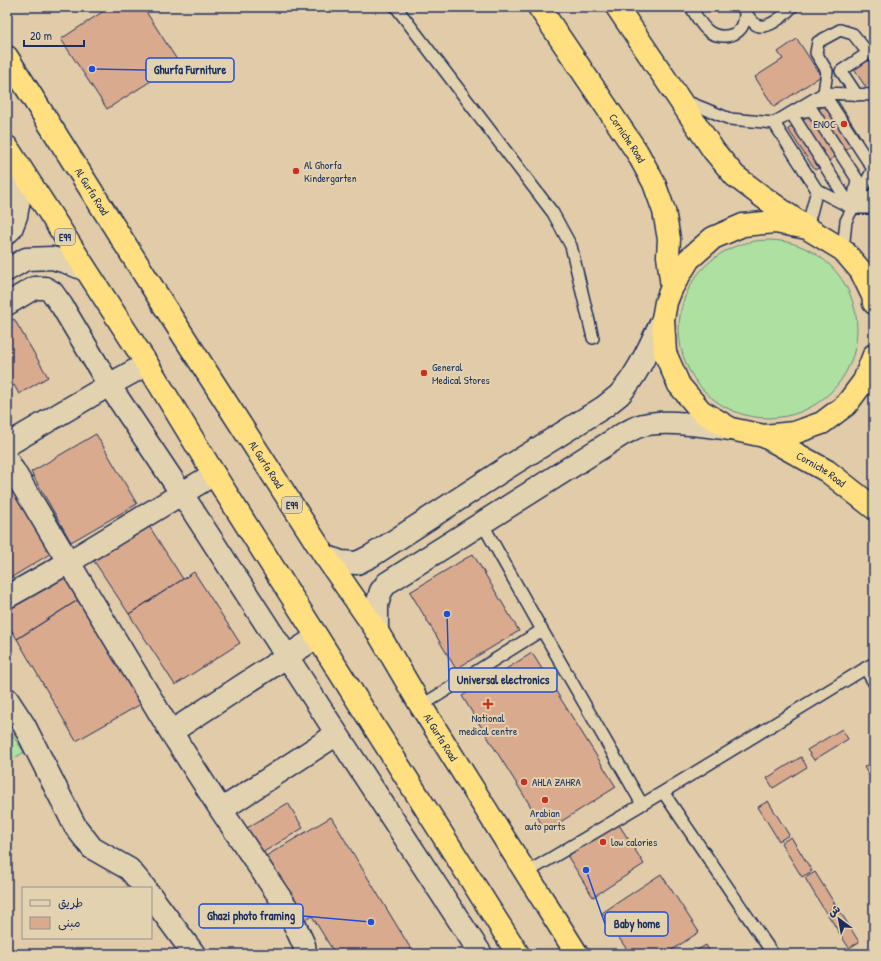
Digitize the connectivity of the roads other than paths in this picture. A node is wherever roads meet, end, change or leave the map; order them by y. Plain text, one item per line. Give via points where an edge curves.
1 (396, 7) edge
2 (539, 7) edge
3 (617, 7) edge
4 (691, 7) edge
5 (792, 7) edge
6 (743, 9) edge
7 (7, 57) edge
8 (824, 93) junction
9 (857, 95) junction
10 (874, 95) edge
11 (678, 98) junction
12 (812, 101) junction
13 (791, 114) junction
14 (774, 123) junction
15 (8, 148) edge
16 (817, 190) junction
17 (874, 194) edge
18 (874, 207) edge
19 (852, 208) junction
20 (807, 228) junction
21 (7, 233) edge
22 (843, 250) junction
23 (7, 270) edge
24 (86, 270) junction
25 (672, 287) junction
26 (874, 303) edge
27 (7, 304) edge
28 (663, 318) junction
29 (593, 338) dead end
30 (874, 355) edge
31 (147, 364) junction
32 (109, 384) junction
33 (731, 429) junction
34 (764, 436) junction
35 (7, 445) edge
36 (7, 460) edge
37 (214, 474) junction
38 (182, 494) junction
39 (874, 508) edge
40 (482, 523) junction
41 (325, 556) junction
42 (69, 562) junction
43 (7, 597) edge
44 (542, 630) junction
45 (377, 631) junction
46 (317, 637) junction
47 (288, 657) junction
48 (869, 665) edge
49 (874, 683) edge
50 (7, 699) edge
51 (421, 706) junction
52 (171, 732) junction
53 (337, 734) junction
54 (663, 792) junction
55 (642, 804) junction
56 (222, 810) junction
57 (526, 873) junction
58 (144, 887) edge
59 (152, 897) edge
60 (194, 954) edge
61 (305, 954) edge
62 (481, 954) edge
63 (518, 954) edge
64 (577, 954) edge
65 (773, 954) edge

1 - 29 lane via 554,214 571,246
2 - 25 highway, Corniche Road via 637,152 654,183 664,211 669,239 668,256
3 - 11 highway
4 - 6 lane via 705,29 718,37 731,35 741,28 744,22
5 - 6 lane via 766,26 755,24
7 - 41 highway, Al Gurfa Road / E99
8 - 9 lane
8 - 9 lane via 827,71 816,53 818,42 840,30 854,34 868,53 841,71
8 - 12 lane
9 - 10 lane
11 - 14 lane via 730,119
11 - 20 highway via 714,151 735,176
12 - 13 lane
12 - 19 lane via 828,100 873,169
13 - 14 lane
13 - 19 lane
13 - 19 lane via 812,110 857,179
14 - 16 lane
15 - 21 street via 19,180 20,194 16,216
15 - 24 highway, E99
16 - 19 lane
16 - 20 lane
17 - 19 lane
18 - 19 lane
19 - 22 lane via 846,221
20 - 22 highway
20 - 25 highway via 776,222 743,225 713,238 689,260
22 - 26 highway via 861,271
23 - 24 street via 26,260 52,258
24 - 31 highway, E99
25 - 28 highway
27 - 32 street via 34,288 45,288 52,292
28 - 33 highway via 666,353 679,385 701,411
28 - 41 street via 641,365 622,391 604,407 371,556 357,563 341,562
30 - 34 highway via 864,380 846,405 822,423 794,433
31 - 32 street
31 - 37 highway, E99
32 - 35 street
32 - 38 street
33 - 34 highway
33 - 40 street via 673,423 638,427
34 - 39 highway, Corniche Road via 827,471
36 - 42 street
37 - 38 street
37 - 46 highway, E99
38 - 42 street
38 - 47 street
40 - 44 lane
40 - 45 street via 387,583 381,591 377,605
41 - 45 highway, Al Gurfa Road / E99
42 - 43 street
42 - 52 street
44 - 51 lane
44 - 55 lane
45 - 51 highway, Al Gurfa Road / E99
46 - 47 street
46 - 63 highway, E99
47 - 52 street
47 - 53 street
48 - 49 lane
48 - 54 lane
50 - 58 street via 24,725 75,826 92,848 129,869
51 - 57 highway, Al Gurfa Road / E99
52 - 56 street
53 - 56 street
53 - 62 street
54 - 55 lane
54 - 65 lane
55 - 57 lane
56 - 61 street via 287,908 304,945
57 - 64 highway, Al Gurfa Road / E99
59 - 60 street

